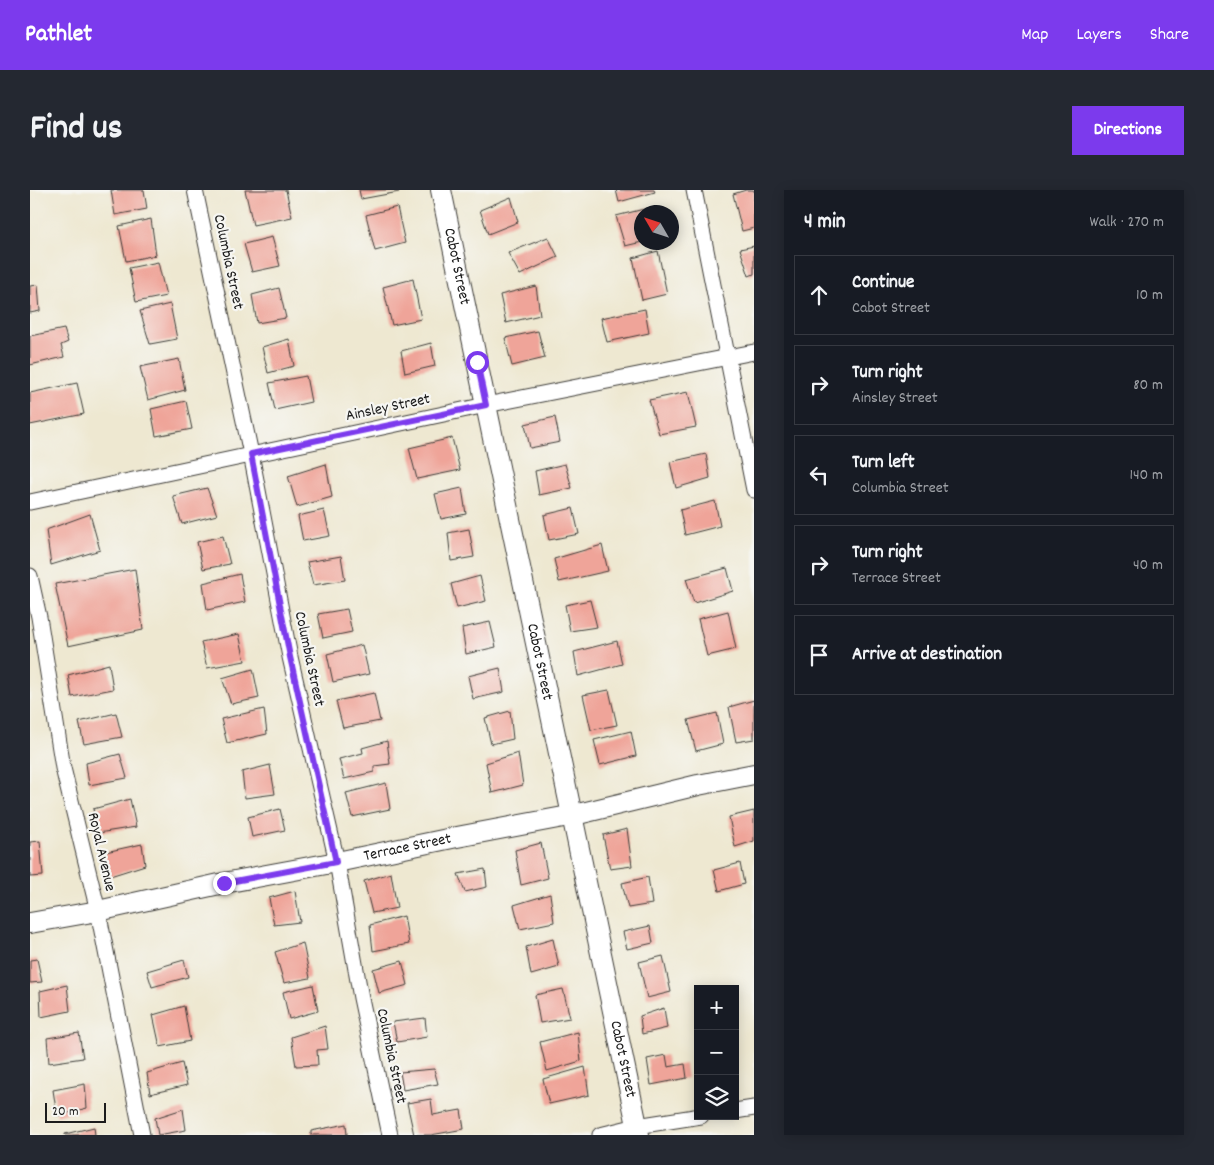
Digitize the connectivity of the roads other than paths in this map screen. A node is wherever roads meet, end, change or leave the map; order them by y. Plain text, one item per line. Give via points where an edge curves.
1 (195, 190) edge
2 (442, 190) edge
3 (694, 190) edge
4 (754, 352) edge
5 (727, 358) junction
6 (486, 405) junction
7 (251, 454) junction
8 (754, 490) edge
9 (30, 502) edge
10 (30, 576) edge
11 (754, 774) edge
12 (574, 815) junction
13 (336, 862) junction
14 (98, 911) junction
15 (30, 923) edge
16 (754, 1108) edge
17 (739, 1110) edge
18 (694, 1118) edge
19 (638, 1131) edge
20 (142, 1135) edge
21 (390, 1135) edge
22 (600, 1135) edge

1 - 7 street, Columbia Street
2 - 6 street, Cabot Street
3 - 5 street
4 - 5 street, Ainsley Street
5 - 6 street, Ainsley Street
5 - 8 street
6 - 7 street, Ainsley Street
6 - 12 street, Cabot Street
7 - 9 street, Ainsley Street
7 - 13 street, Columbia Street via 290,657
10 - 14 street, Royal Avenue via 63,768
11 - 12 street, Terrace Street
12 - 13 street, Terrace Street
12 - 19 street, Cabot Street
13 - 14 street, Terrace Street
13 - 21 street, Columbia Street
14 - 15 street, Terrace Street
14 - 20 street, Royal Avenue
16 - 17 street
18 - 19 street
19 - 22 street

